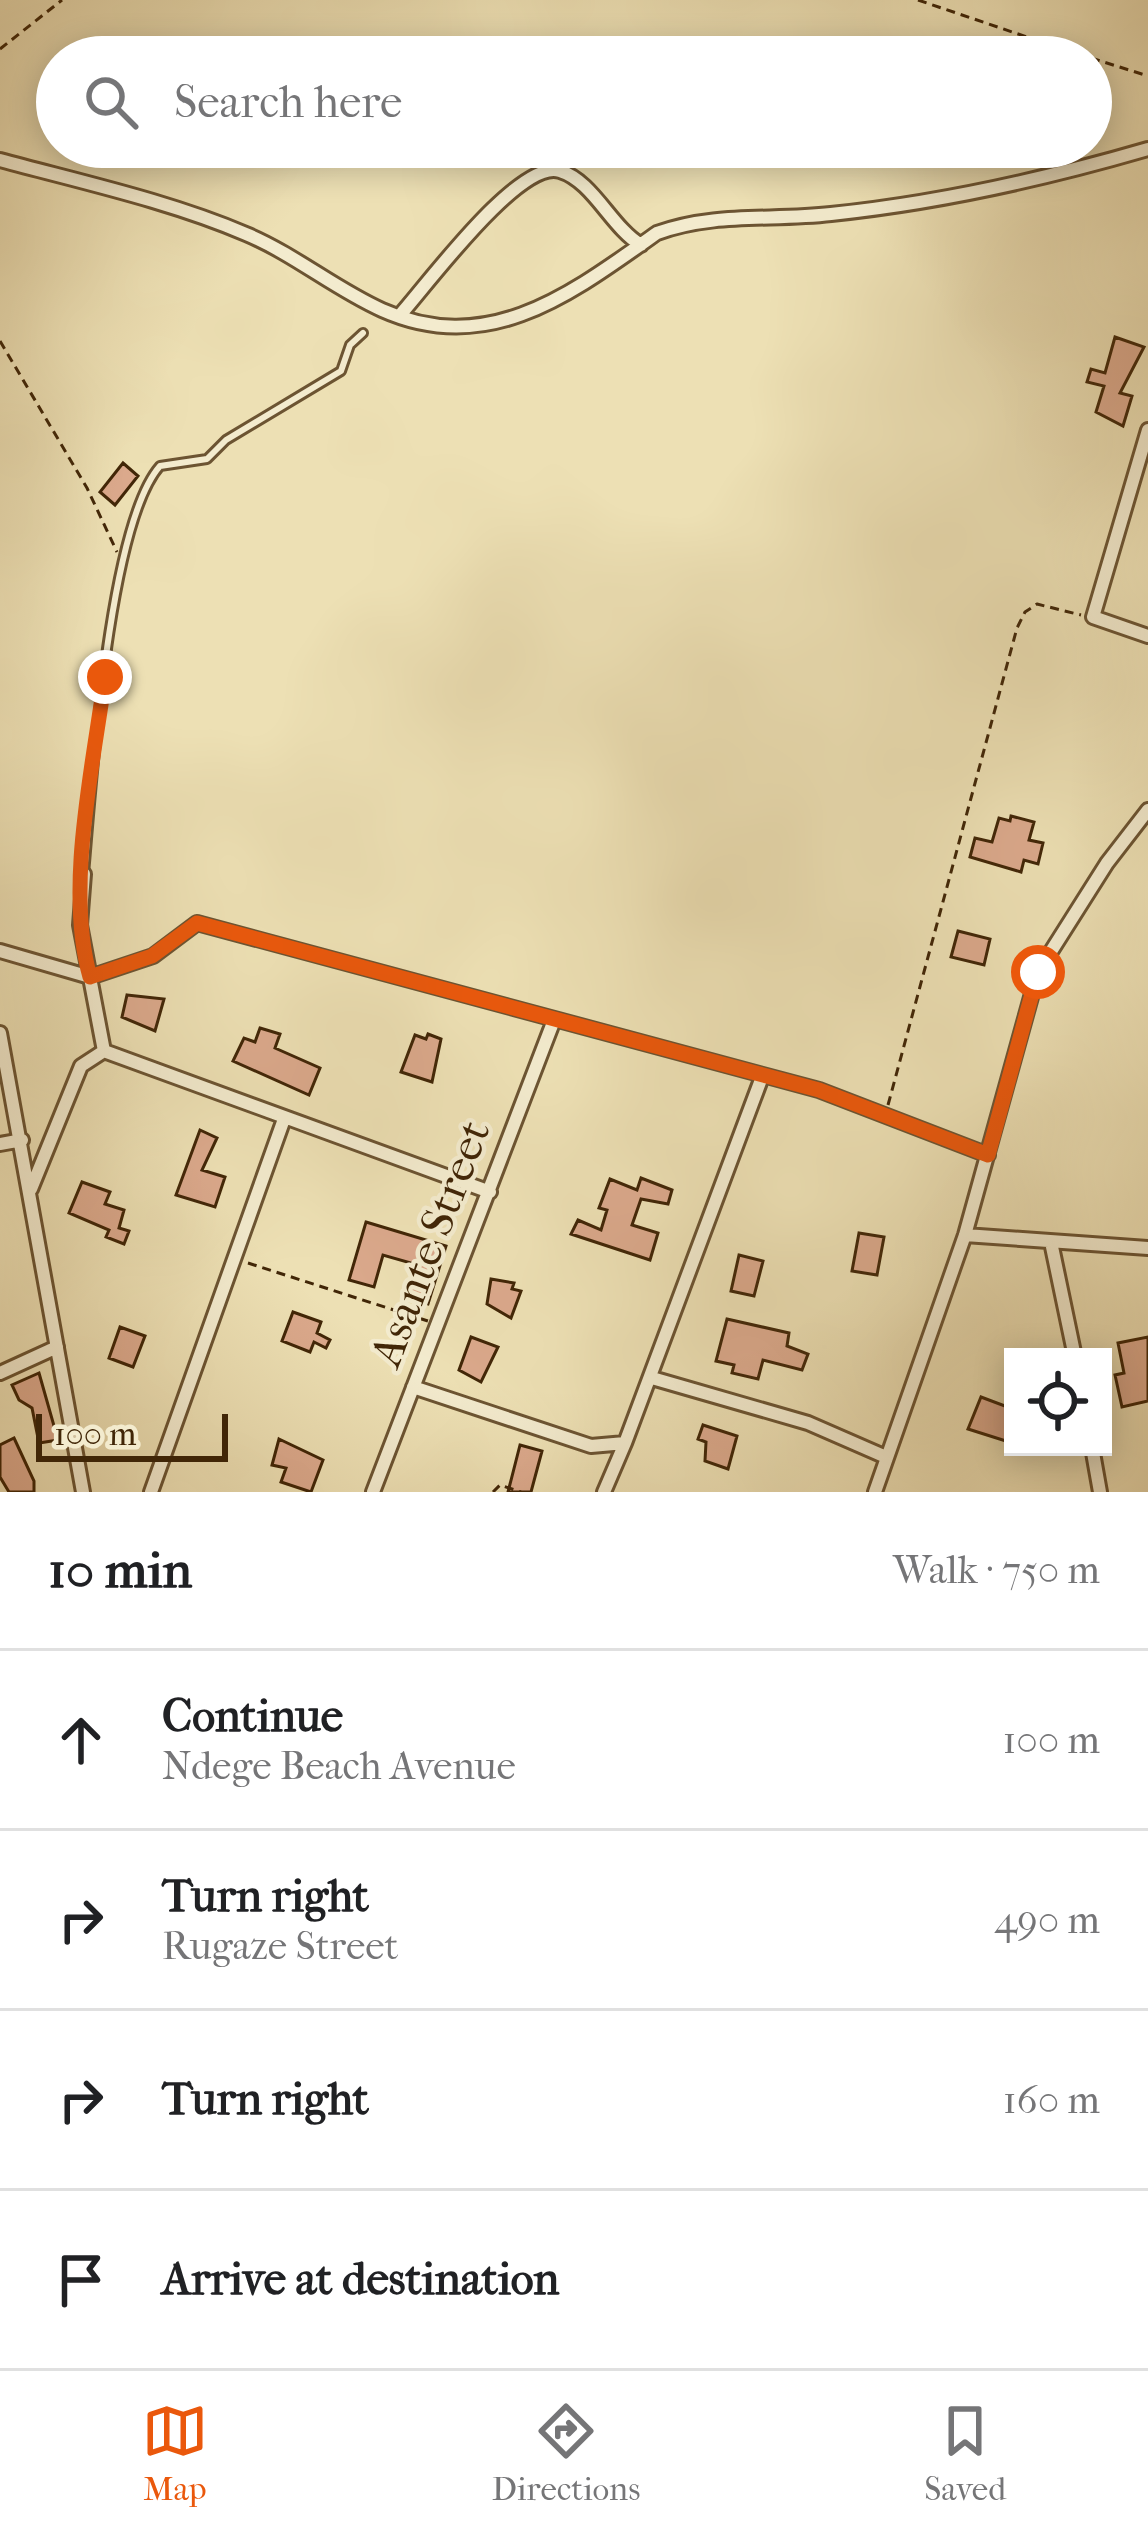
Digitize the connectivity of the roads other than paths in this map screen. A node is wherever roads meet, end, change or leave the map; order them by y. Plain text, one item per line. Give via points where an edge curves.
1 (1148, 149) edge
2 (1112, 157) edge
3 (0, 160) edge
4 (1067, 168) edge
5 (641, 245) junction
6 (400, 316) junction
7 (363, 333) dead end
8 (1148, 430) edge
9 (1148, 636) edge
10 (1148, 810) edge
11 (84, 874) joint
12 (0, 951) edge
13 (90, 977) junction
14 (554, 1019) junction
15 (0, 1033) edge
16 (104, 1051) junction
17 (762, 1077) junction
18 (284, 1119) junction
19 (22, 1140) junction
20 (0, 1144) edge
21 (988, 1155) junction
22 (32, 1189) junction
23 (490, 1192) junction
24 (965, 1235) junction
25 (1051, 1242) junction
26 (1148, 1248) edge
27 (57, 1347) junction
28 (1073, 1348) edge
29 (0, 1373) edge
30 (652, 1378) junction
31 (413, 1387) junction
32 (625, 1443) junction
33 (1093, 1456) edge
34 (886, 1457) junction
35 (82, 1492) edge
36 (151, 1492) edge
37 (373, 1492) edge
38 (604, 1492) edge
39 (875, 1492) edge
40 (1100, 1492) edge

1 - 2 street
3 - 6 street via 243,232
4 - 5 street via 829,214 705,219
5 - 6 street via 521,319 476,328
5 - 6 street via 577,182 558,170 539,171 510,191
7 - 11 lane via 341,371 207,459 160,466 143,485 122,565
8 - 9 street via 1093,616
10 - 21 street via 1038,972
11 - 13 street via 80,926
12 - 13 street
13 - 14 street via 152,956 197,923
13 - 16 street
14 - 17 street
14 - 23 street, Asante Street
15 - 19 street
16 - 18 street
16 - 22 street via 81,1066
17 - 21 street via 886,1113
17 - 30 street
18 - 23 street
18 - 36 street
19 - 20 street
19 - 22 street
21 - 24 street
22 - 27 street
23 - 31 street, Asante Street
24 - 25 street
24 - 34 street
25 - 26 street
25 - 28 street
27 - 29 street
27 - 35 street
30 - 32 street
30 - 34 street via 808,1423
31 - 32 street via 591,1445
31 - 37 street, Asante Street
32 - 38 street
33 - 40 street
34 - 39 street

